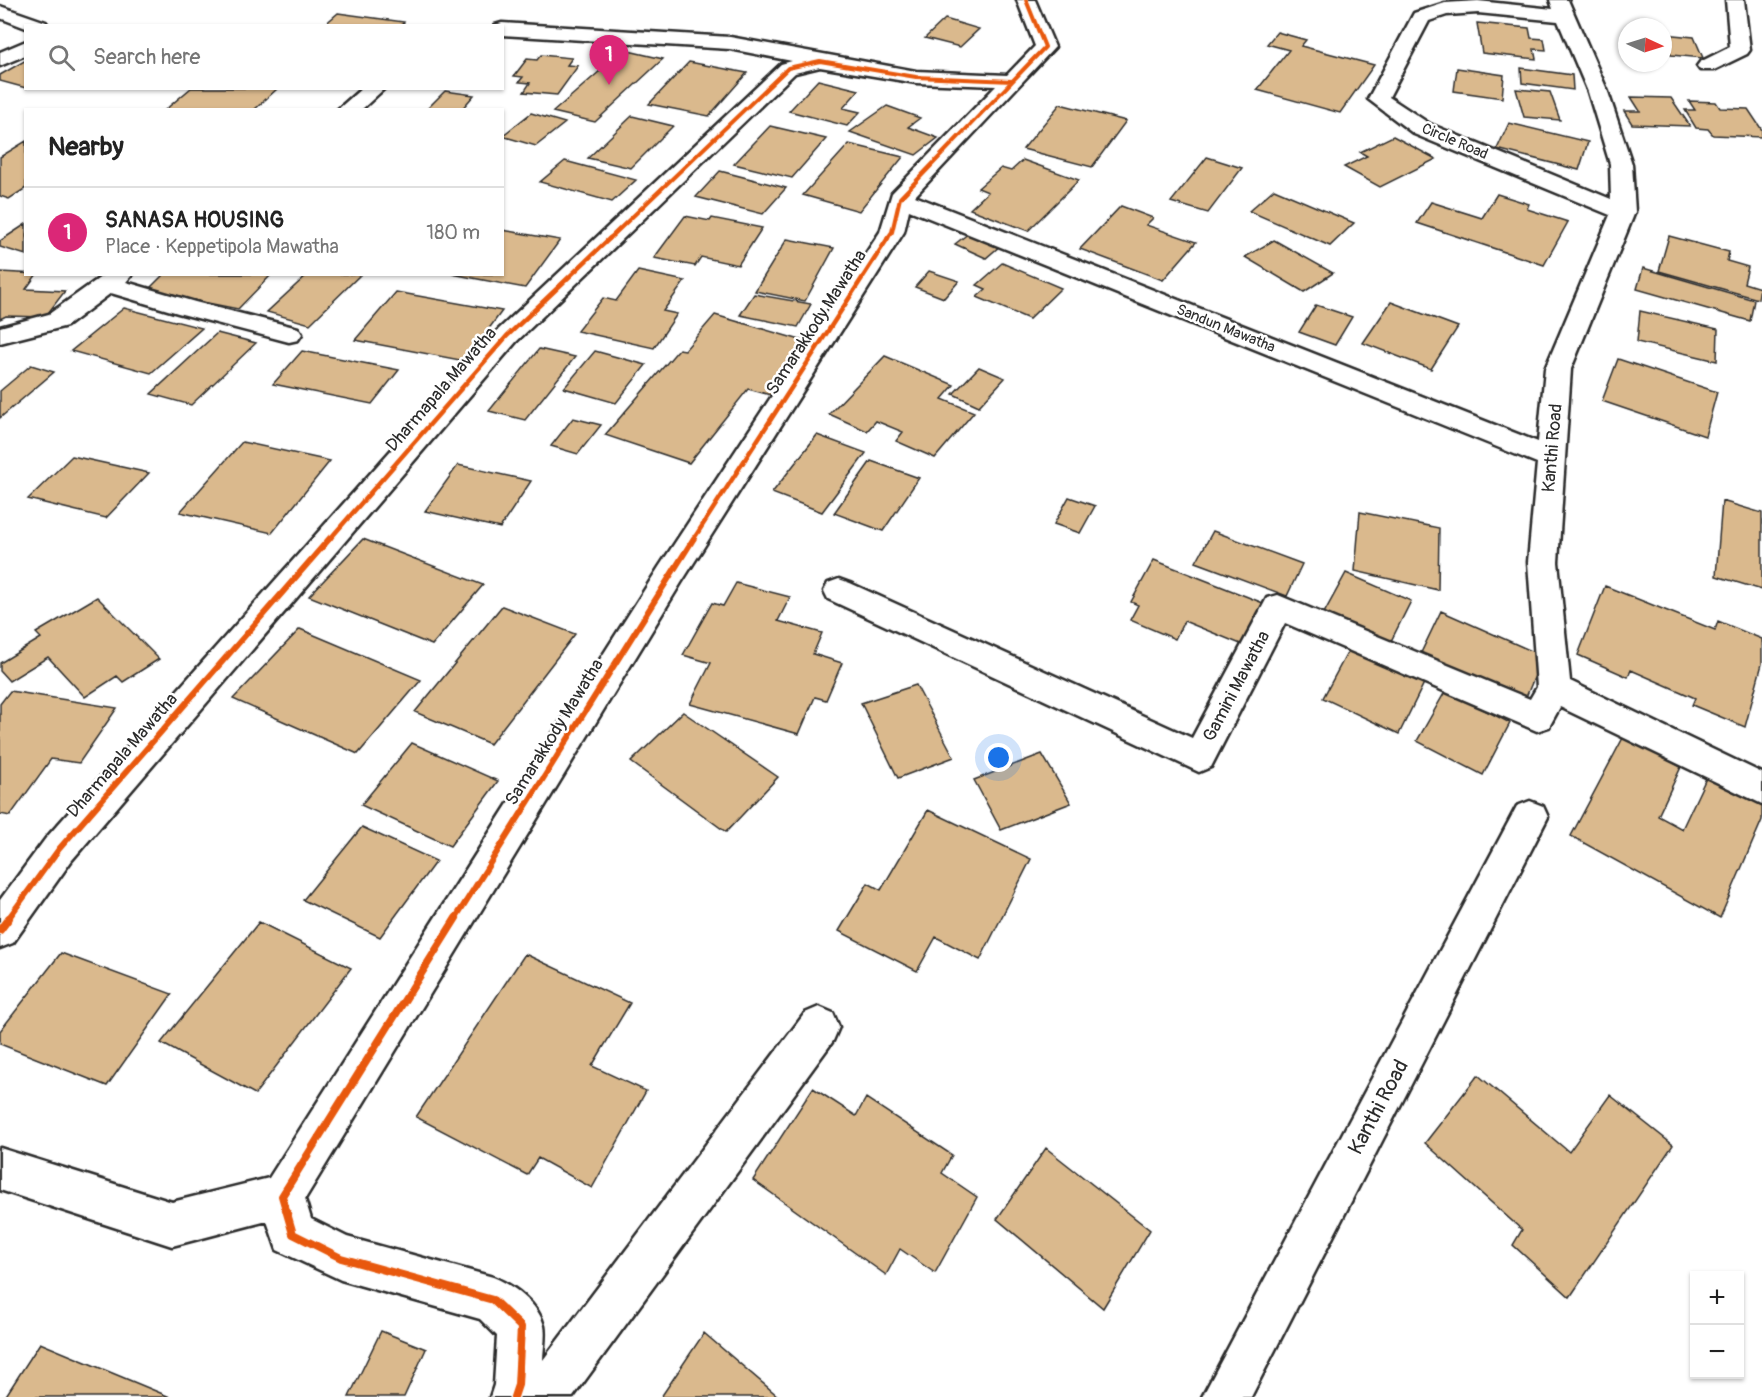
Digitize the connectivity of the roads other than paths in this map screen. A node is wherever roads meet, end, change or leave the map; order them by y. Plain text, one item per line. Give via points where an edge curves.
1 (1026, 0) edge
2 (1735, 0) edge
3 (1562, 8) edge
4 (0, 12) edge
5 (33, 24) edge
6 (504, 29) edge
7 (24, 48) edge
8 (0, 60) edge
9 (820, 61) junction
10 (1707, 66) dead end
11 (1012, 81) junction
12 (372, 90) edge
13 (350, 108) edge
14 (900, 198) junction
15 (1623, 212) junction
16 (115, 279) edge
17 (289, 334) dead end
18 (0, 335) edge
19 (1551, 458) junction
20 (839, 591) dead end
21 (1554, 689) junction
22 (1762, 789) edge
23 (1530, 817) dead end
24 (0, 930) edge
25 (819, 1027) dead end
26 (0, 1169) edge
27 (282, 1196) junction
28 (514, 1397) edge
29 (544, 1397) edge
30 (1226, 1397) edge

1 - 11 street via 1045,47
2 - 10 street via 1740,50
3 - 15 street, Kanthi Road via 1598,92 1621,164
3 - 15 street, Circle Road via 1445,9 1421,17 1378,99 1422,129
4 - 5 street
6 - 9 street via 730,43
7 - 8 street
9 - 11 street, Dharmapala Mawatha via 916,77
9 - 24 street, Dharmapala Mawatha via 788,68 507,336 59,849
11 - 14 street
12 - 13 street
14 - 19 street, Sandun Mawatha
14 - 27 street, Samarakkody Mawatha via 892,232 670,575
15 - 19 street, Kanthi Road via 1558,369
16 - 17 street via 186,308
16 - 18 street via 58,320
19 - 21 street, Kanthi Road via 1543,562
20 - 21 street, Gamini Mawatha via 1199,757 1278,607 1538,717
21 - 22 street
23 - 30 street, Kanthi Road
25 - 29 street
26 - 27 street via 172,1224
27 - 28 street via 293,1234 341,1258 493,1300 522,1327

